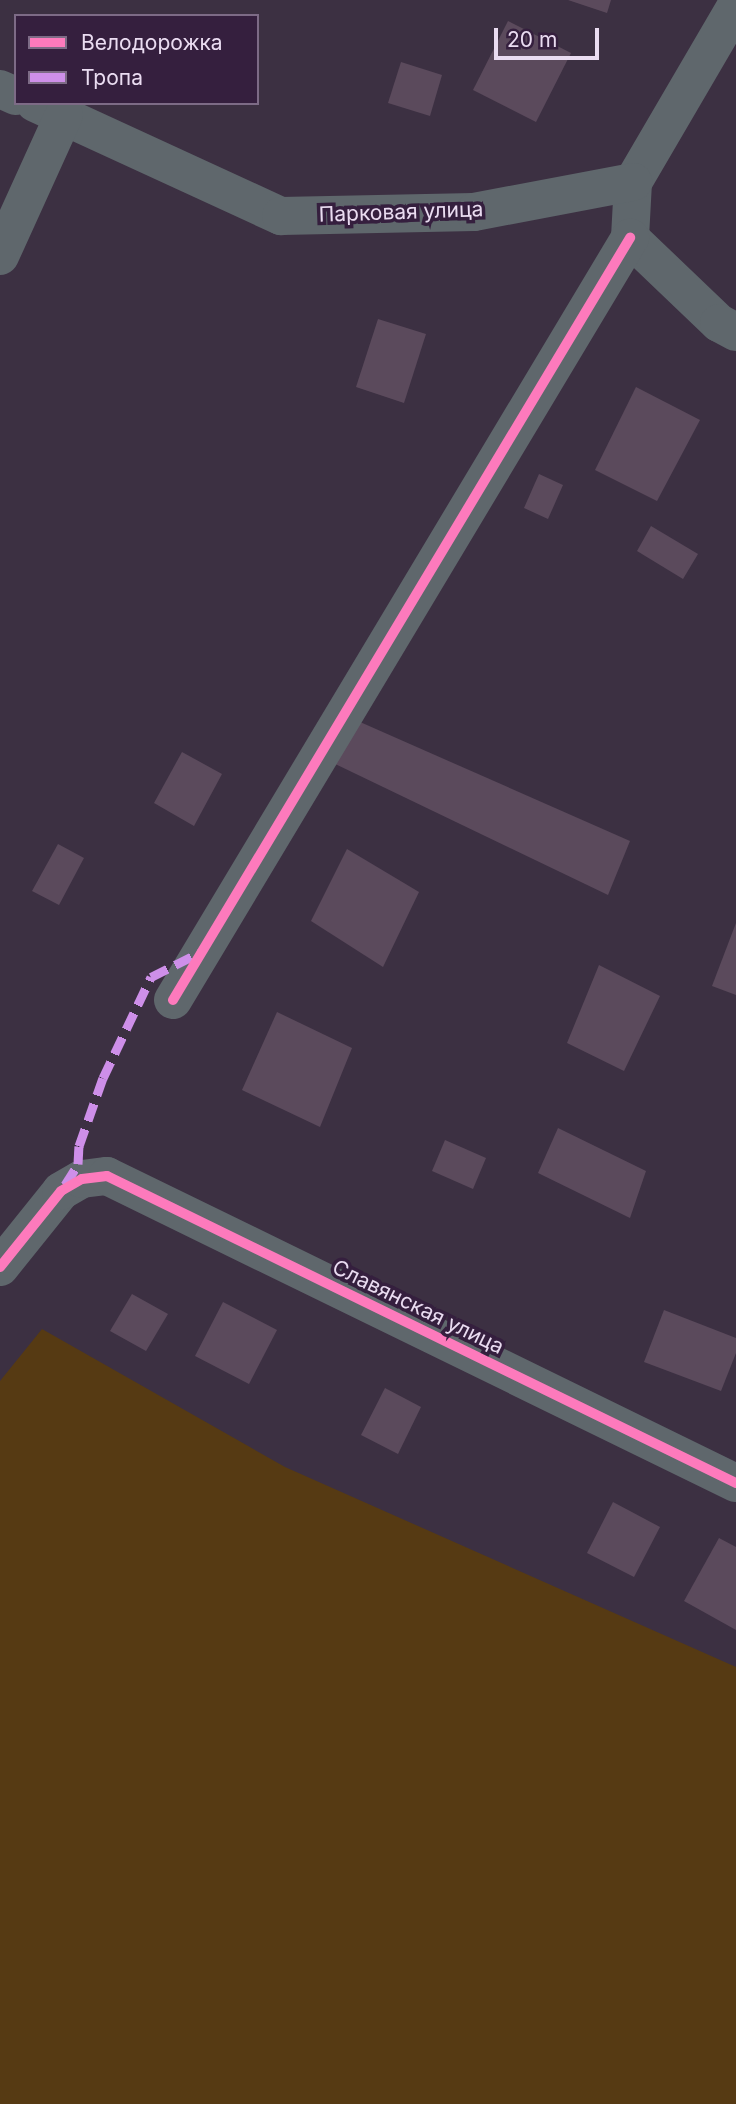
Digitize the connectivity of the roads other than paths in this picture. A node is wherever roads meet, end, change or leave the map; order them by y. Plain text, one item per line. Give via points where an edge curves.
1 (736, 6) edge
2 (49, 109) edge
3 (633, 182) junction
4 (630, 238) junction
5 (0, 256) edge
6 (736, 332) edge
7 (173, 1000) dead end
8 (0, 1267) edge
9 (736, 1483) edge

1 - 3 street
2 - 3 street, Парковая улица via 281,216 474,212
2 - 5 street
3 - 4 street
4 - 6 street via 719,323
4 - 7 street
8 - 9 street, Славянская улица via 61,1191 82,1179 107,1176

